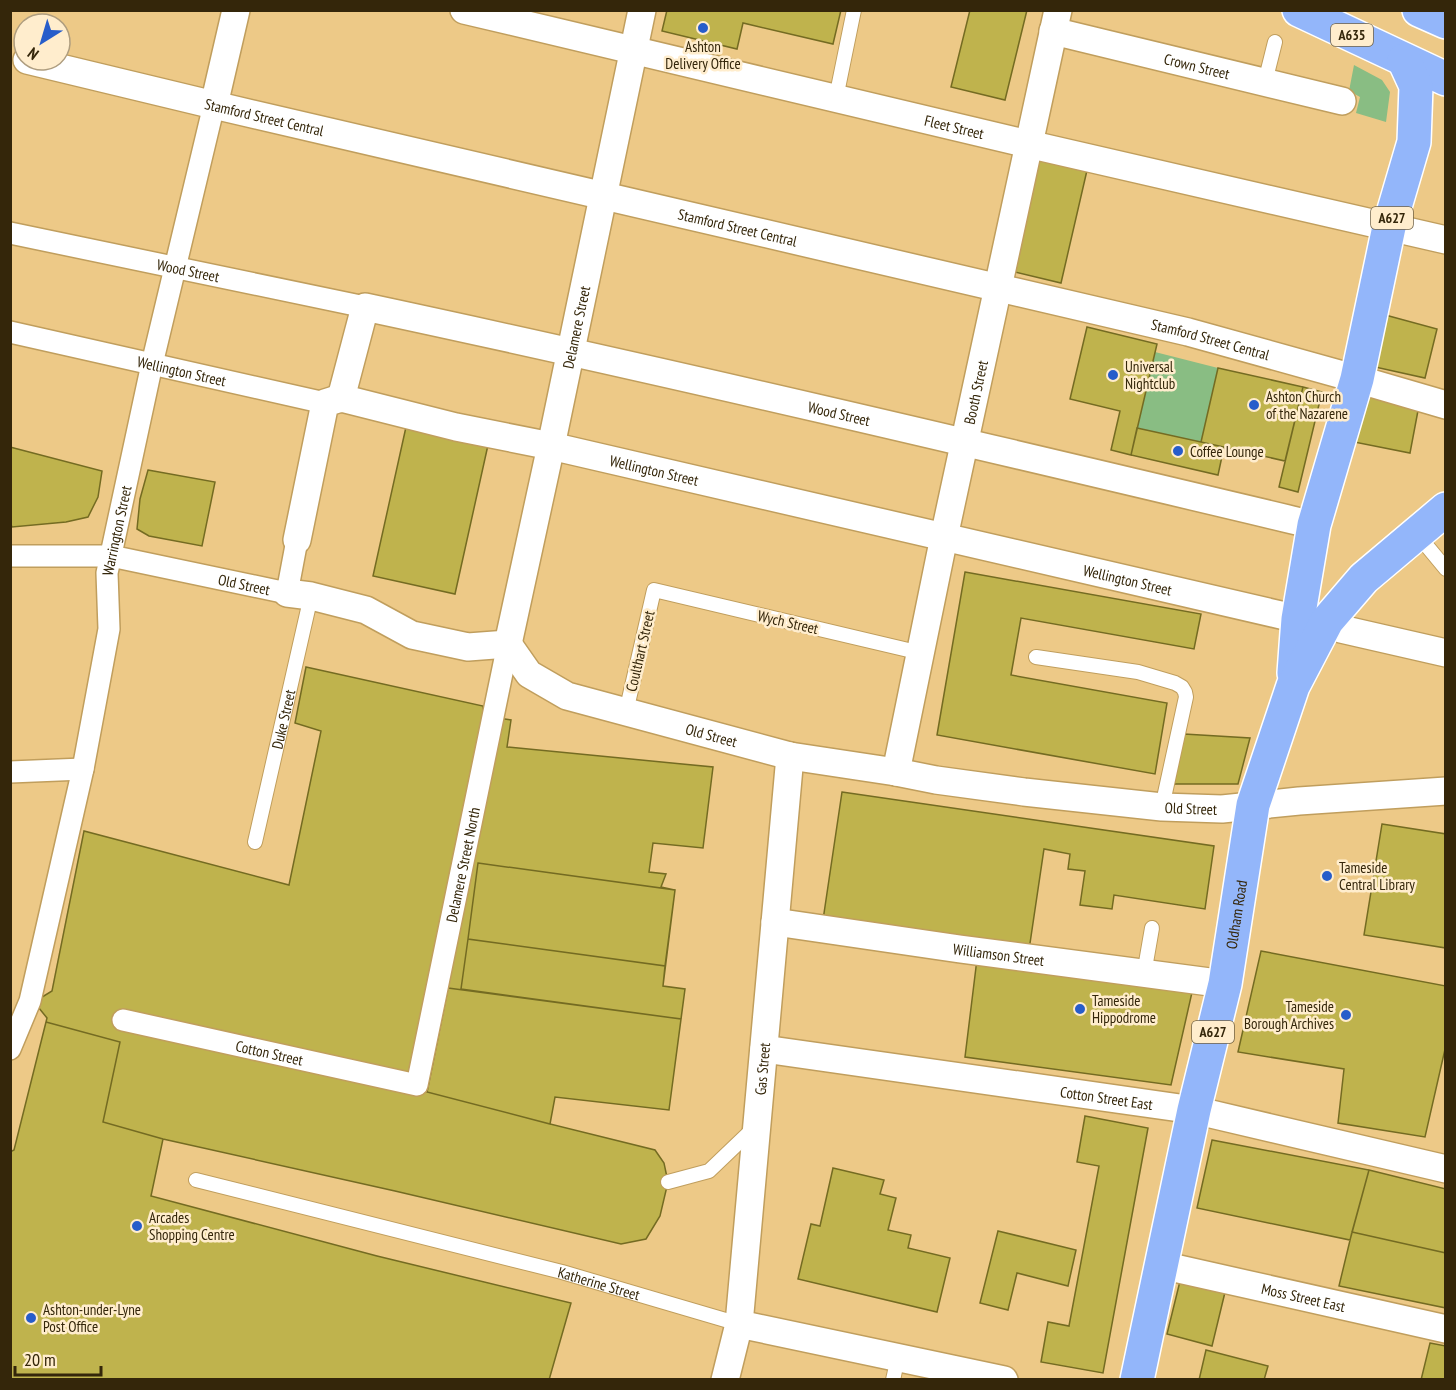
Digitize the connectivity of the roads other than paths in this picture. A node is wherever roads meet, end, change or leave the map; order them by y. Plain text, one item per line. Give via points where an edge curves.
1 (236, 10) edge
2 (464, 10) edge
3 (642, 10) edge
4 (854, 10) edge
5 (1299, 10) edge
6 (1419, 10) edge
7 (1055, 21) edge
8 (1446, 22) edge
9 (1275, 42) dead end
10 (634, 50) junction
11 (1404, 60) junction
12 (72, 71) edge
13 (1446, 79) edge
14 (1265, 82) junction
15 (836, 98) junction
16 (1342, 100) dead end
17 (214, 105) junction
18 (1028, 144) junction
19 (603, 196) junction
20 (1389, 227) junction
21 (10, 233) edge
22 (1446, 240) edge
23 (176, 267) junction
24 (997, 288) junction
25 (365, 307) junction
26 (10, 332) edge
27 (570, 351) junction
28 (152, 364) junction
29 (1357, 379) junction
30 (333, 401) junction
31 (1446, 405) edge
32 (965, 442) junction
33 (551, 446) junction
34 (1446, 510) edge
35 (1314, 525) junction
36 (1417, 534) junction
37 (944, 537) junction
38 (297, 540) joint
39 (10, 556) edge
40 (111, 556) junction
41 (1446, 569) edge
42 (654, 590) joint
43 (299, 595) junction
44 (1313, 620) junction
45 (508, 644) junction
46 (921, 653) junction
47 (1446, 653) edge
48 (1036, 657) dead end
49 (626, 712) junction
50 (790, 756) junction
51 (83, 769) junction
52 (10, 772) edge
53 (896, 772) junction
54 (1446, 791) edge
55 (1253, 806) junction
56 (1162, 807) junction
57 (255, 842) dead end
58 (775, 922) junction
59 (1152, 928) dead end
60 (1144, 974) junction
61 (1225, 984) junction
62 (123, 1020) dead end
63 (10, 1049) edge
64 (764, 1049) junction
65 (417, 1085) joint
66 (1194, 1110) junction
67 (758, 1125) junction
68 (1446, 1169) edge
69 (196, 1180) dead end
70 (668, 1182) dead end
71 (1161, 1265) junction
72 (739, 1323) junction
73 (1446, 1329) edge
74 (896, 1368) edge
75 (725, 1380) edge
76 (1004, 1380) edge
77 (1137, 1380) edge

1 - 17 street, Warrington Street
2 - 10 street, Fleet Street
3 - 10 street, Delamere Street
4 - 15 lane
5 - 11 highway, A635
6 - 8 highway
7 - 14 street, Crown Street
7 - 18 street, Booth Street
9 - 14 lane
10 - 15 street, Fleet Street
10 - 19 street, Delamere Street
11 - 13 highway, A635
11 - 20 highway, A627 via 1416,86 1414,142
12 - 17 street, Stamford Street Central
14 - 16 street, Crown Street
15 - 18 street, Fleet Street
17 - 19 street, Stamford Street Central
17 - 23 street, Warrington Street
18 - 20 street, Fleet Street
18 - 24 street, Booth Street
19 - 24 street, Stamford Street Central
19 - 27 street, Delamere Street
20 - 22 street, Fleet Street
20 - 29 highway, A627
21 - 23 street, Wood Street
23 - 25 street, Wood Street
23 - 28 street, Warrington Street
24 - 29 street, Stamford Street Central via 1188,332
24 - 32 street, Booth Street
25 - 27 street, Wood Street
25 - 30 street
26 - 28 street, Wellington Street
27 - 32 street, Wood Street
27 - 33 street, Delamere Street
28 - 30 street, Wellington Street
28 - 40 street, Warrington Street
29 - 31 street, Stamford Street Central
29 - 35 highway, A627
30 - 33 street, Wellington Street
30 - 38 street
32 - 35 street, Wood Street
32 - 37 street, Booth Street
33 - 37 street, Wellington Street
33 - 45 street, Delamere Street
34 - 36 highway
35 - 44 highway, A627
36 - 41 lane
36 - 44 highway
37 - 44 street, Wellington Street
37 - 46 street, Booth Street
38 - 43 street
39 - 40 street, Old Street
40 - 43 street, Old Street
40 - 51 street, Warrington Street via 107,573 109,628
42 - 46 lane, Wych Street
42 - 49 lane, Coulthart Street
43 - 45 street, Old Street via 366,610 412,634 468,647
43 - 57 lane, Duke Street
44 - 47 street, Wellington Street
44 - 55 highway, Oldham Road / A627
45 - 49 street, Old Street via 529,674 567,696
45 - 65 street, Delamere Street North
46 - 53 street, Booth Street
48 - 56 lane via 1138,672 1182,687 1186,697
49 - 50 street, Old Street
50 - 53 street, Old Street
50 - 58 street, Gas Street
51 - 52 street
51 - 63 street, Warrington Street via 30,1001
53 - 56 street, Old Street via 1002,789
54 - 55 street, Old Street
55 - 56 street, Old Street
55 - 61 highway, Oldham Road / A627
58 - 60 street, Williamson Street
58 - 64 street, Gas Street
59 - 60 lane
60 - 61 street, Williamson Street
61 - 66 highway, Oldham Road / A627
62 - 65 street, Cotton Street
64 - 66 street, Cotton Street East
64 - 67 street, Gas Street
66 - 68 street, Cotton Street East
66 - 71 highway, Oldham Road / A627
67 - 70 lane via 709,1171
67 - 72 street, Gas Street
69 - 72 lane, Katherine Street via 562,1272
71 - 73 street, Moss Street East
71 - 77 highway, Oldham Road / A627
72 - 74 street, Katherine Street
72 - 75 street, Gas Street
74 - 76 street, Katherine Street

